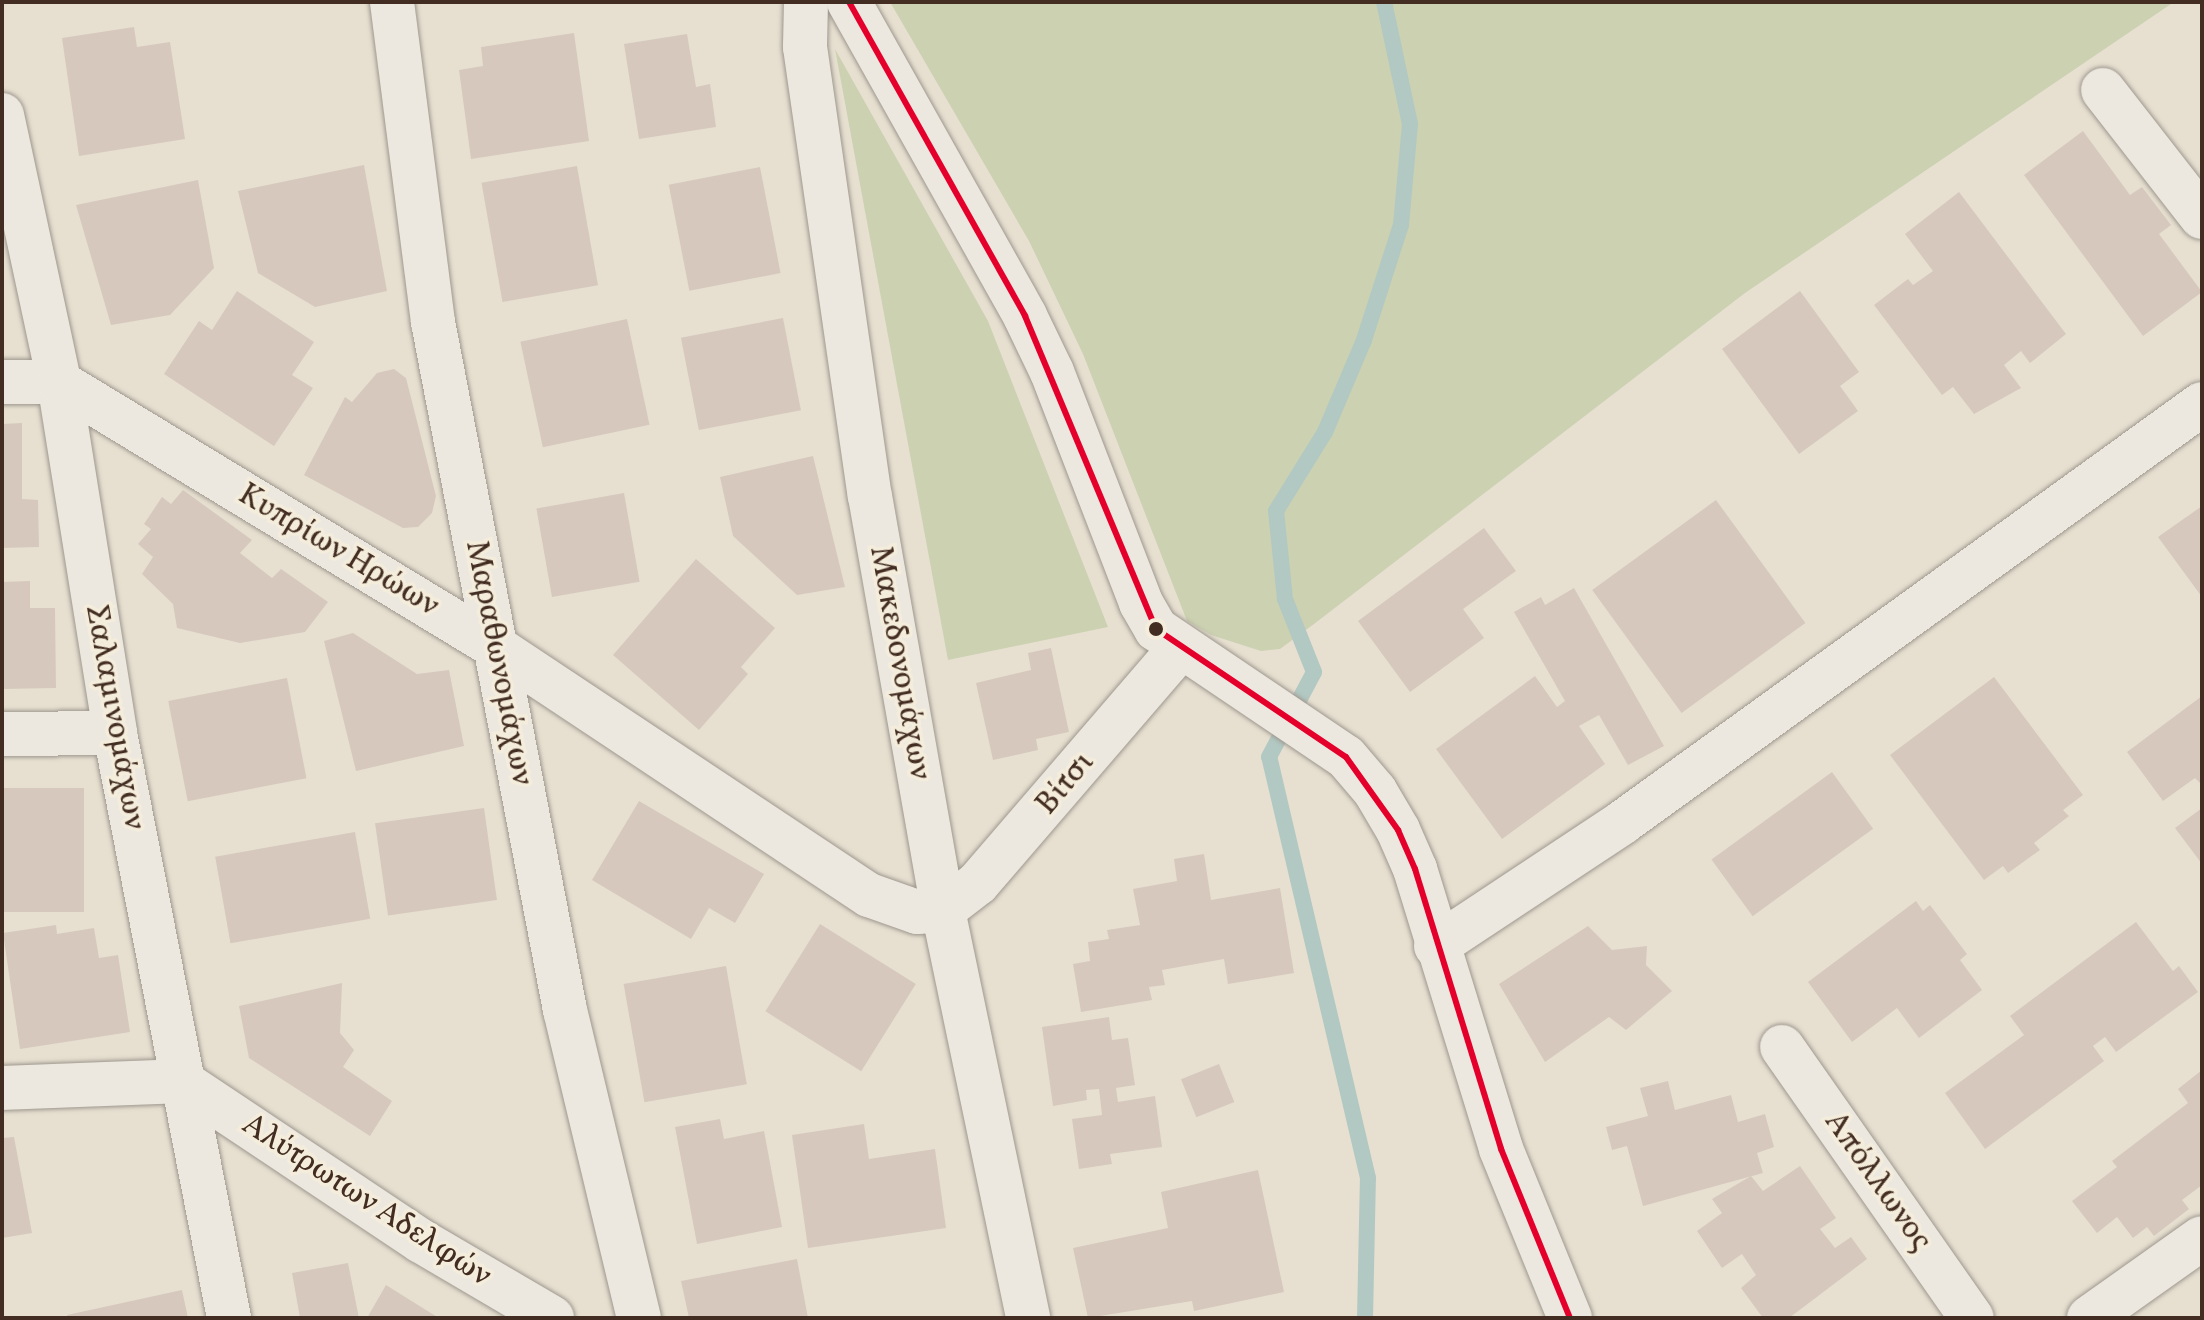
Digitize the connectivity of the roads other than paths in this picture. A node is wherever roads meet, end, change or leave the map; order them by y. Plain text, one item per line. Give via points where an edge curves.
1 (392, 2) edge
2 (806, 2) edge
3 (849, 2) edge
4 (2103, 90) dead end
5 (2, 115) edge
6 (2202, 217) edge
7 (2, 382) edge
8 (59, 382) junction
9 (2202, 404) edge
10 (494, 646) junction
11 (1179, 649) junction
12 (115, 733) junction
13 (2, 734) edge
14 (943, 910) junction
15 (1436, 946) junction
16 (1782, 1047) dead end
17 (181, 1081) junction
18 (2, 1088) edge
19 (2202, 1238) edge
20 (229, 1318) edge
21 (552, 1318) edge
22 (639, 1318) edge
23 (1028, 1318) edge
24 (1570, 1318) edge
25 (1972, 1318) edge
26 (2089, 1318) edge

1 - 10 street, Μαραθωνομάχων via 433,322
2 - 14 street, Μακεδονομάχων via 805,47 870,496
3 - 11 street via 1025,316 1052,372 1141,603 1156,629
4 - 6 street
5 - 8 street, Σαλαμινομάχων
7 - 8 street
8 - 10 street, Κυπρίων Ηρώων
8 - 12 street, Σαλαμινομάχων
9 - 15 street via 1623,822
10 - 14 street, Κυπρίων Ηρώων via 869,895 917,912
10 - 22 street, Μαραθωνομάχων via 565,1010
11 - 14 street, Βίτσι via 1008,854
11 - 15 street via 1319,736 1375,791 1415,869
12 - 13 street
12 - 17 street, Σαλαμινομάχων
14 - 23 street, Μακεδονομάχων
15 - 24 street via 1501,1149
16 - 25 street, Απόλλωνος
17 - 18 street
17 - 20 street, Σαλαμινομάχων
17 - 21 street, Αλύτρωτων Αδελφών via 421,1241
19 - 26 street

